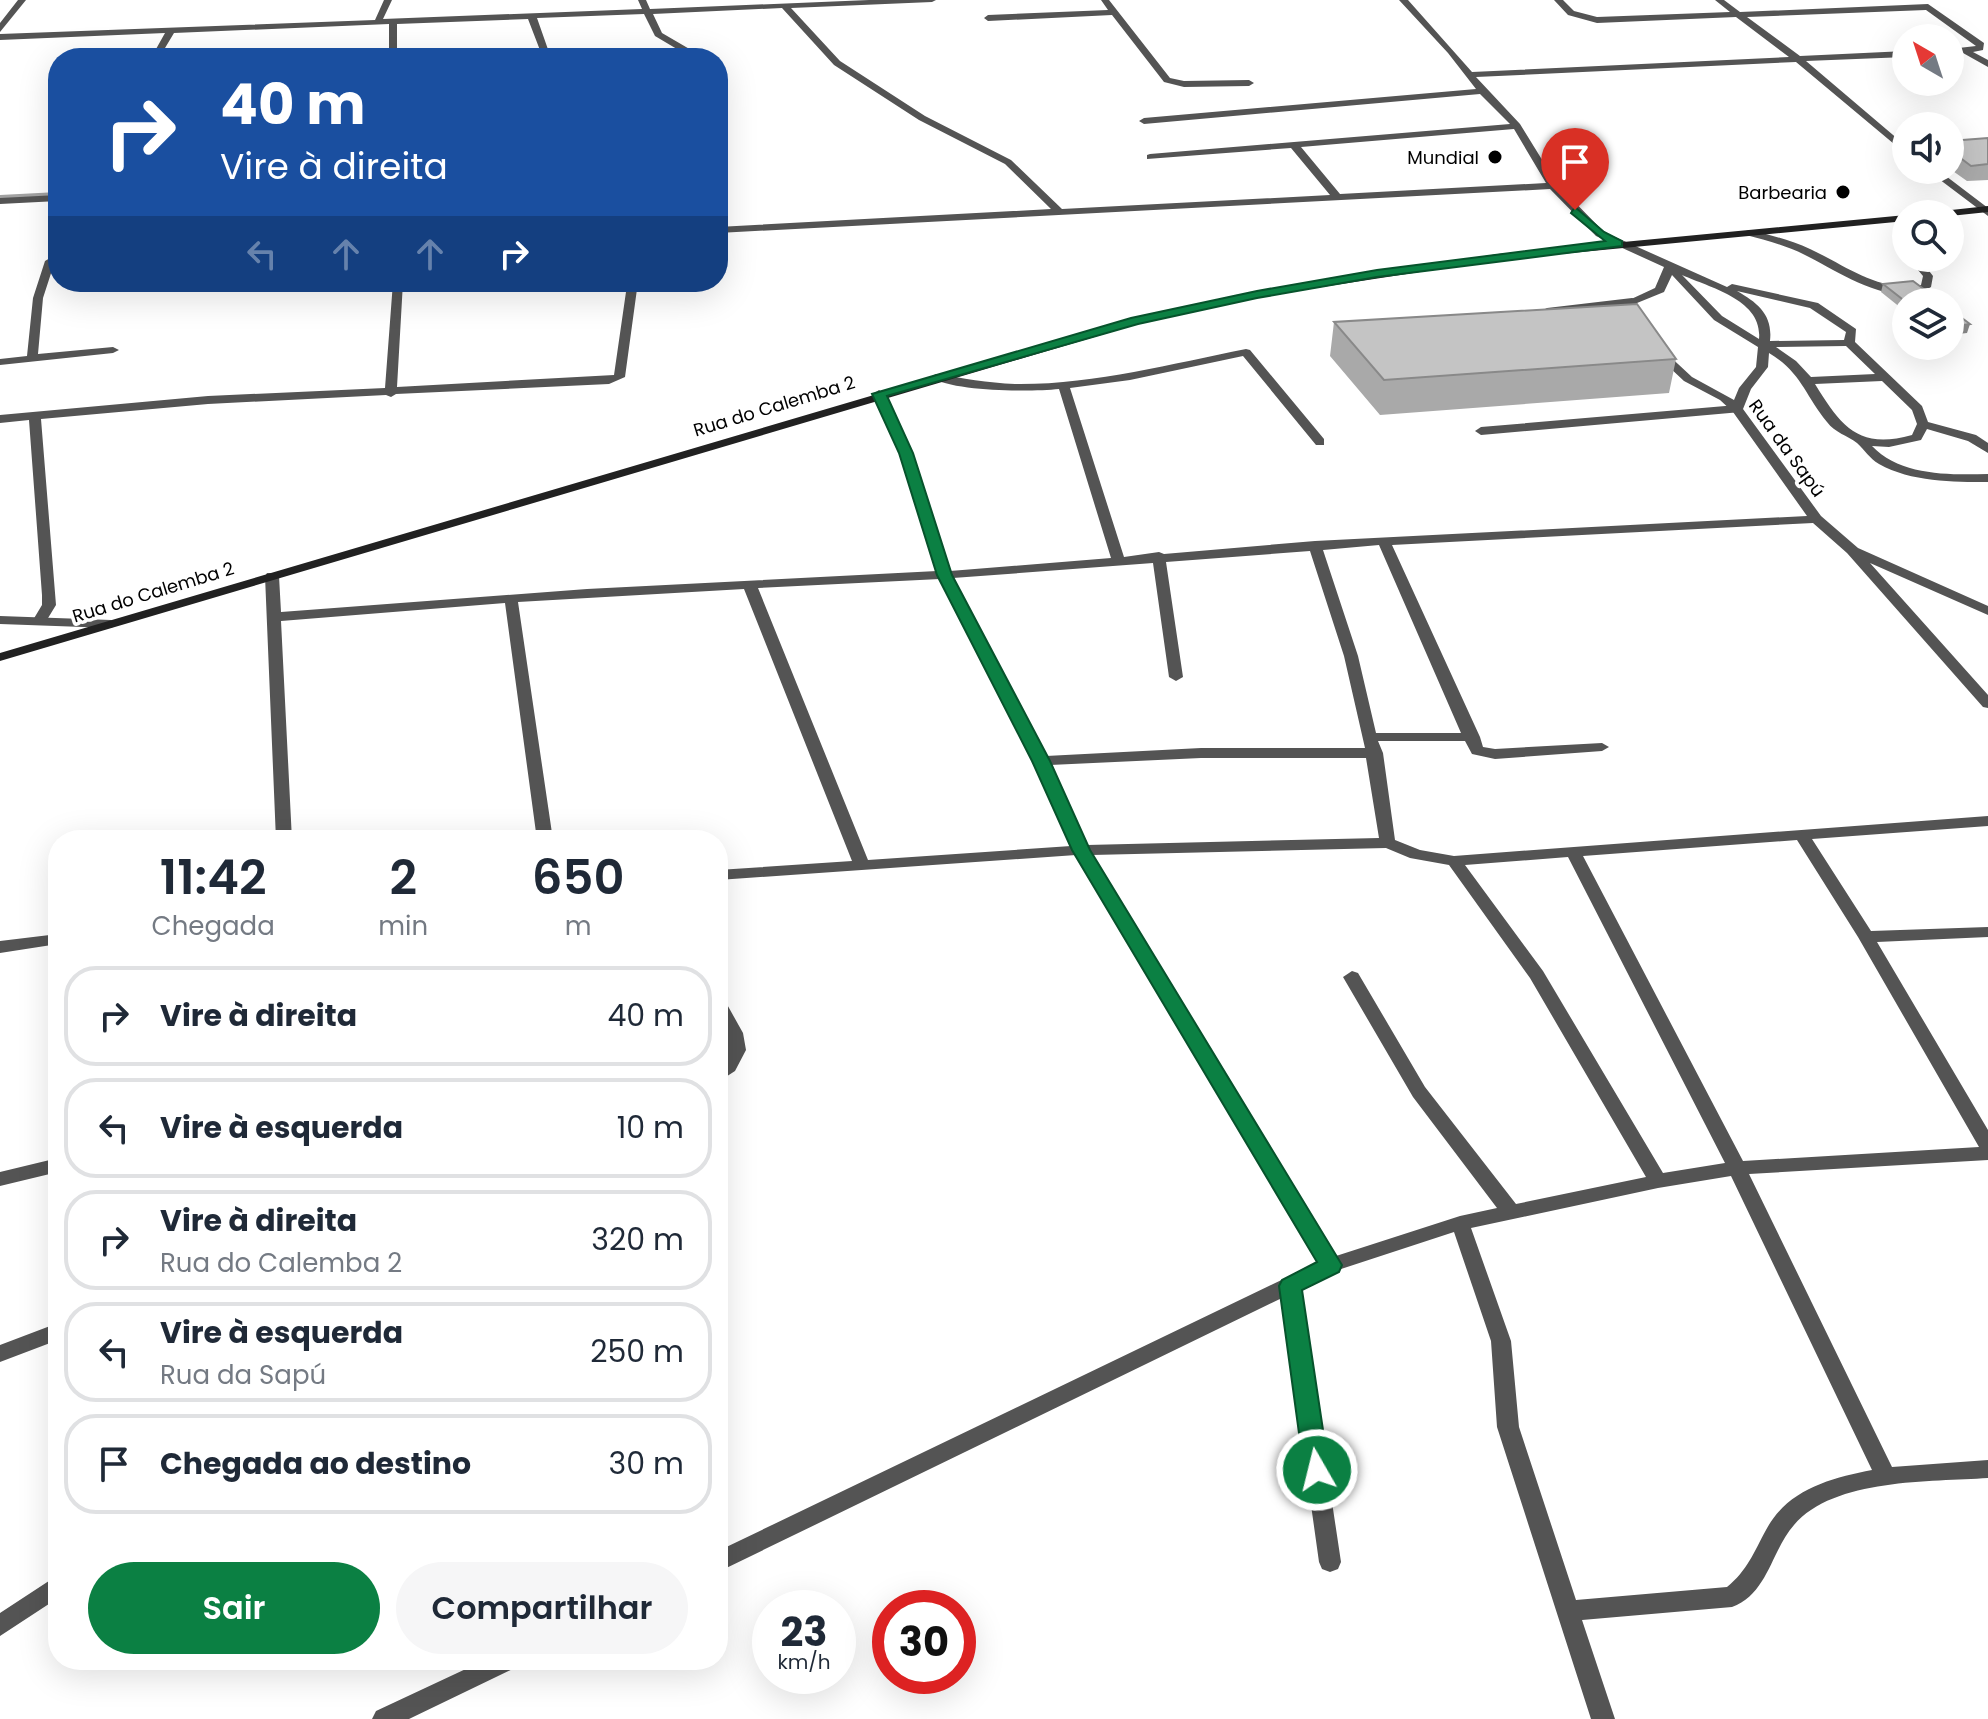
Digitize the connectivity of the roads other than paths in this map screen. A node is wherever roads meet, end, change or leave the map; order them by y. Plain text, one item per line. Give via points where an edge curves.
1 (22, 0) edge
2 (388, 0) edge
3 (642, 0) edge
4 (932, 0) edge
5 (1105, 0) edge
6 (1403, 0) edge
7 (1558, 0) edge
8 (1719, 0) edge
9 (749, 4) edge
10 (784, 6) junction
11 (646, 12) junction
12 (1115, 12) junction
13 (1736, 13) junction
14 (532, 17) junction
15 (988, 18) dead end
16 (393, 23) junction
17 (377, 24) junction
18 (0, 29) edge
19 (170, 32) junction
20 (0, 37) edge
21 (161, 48) edge
22 (393, 48) edge
23 (543, 48) edge
24 (682, 48) edge
25 (1966, 51) joint
26 (1892, 55) edge
27 (1799, 60) junction
28 (1988, 64) edge
29 (1471, 75) junction
30 (1249, 83) dead end
31 (1482, 91) junction
32 (1144, 121) dead end
33 (1517, 126) junction
34 (1892, 139) edge
35 (1294, 145) junction
36 (1150, 157) dead end
37 (1950, 184) edge
38 (1553, 186) junction
39 (1338, 198) junction
40 (48, 199) edge
41 (0, 201) edge
42 (1986, 211) edge
43 (1964, 212) edge
44 (1061, 213) junction
45 (1892, 219) edge
46 (728, 230) edge
47 (1750, 233) junction
48 (1618, 243) junction
49 (1670, 266) junction
50 (48, 267) edge
51 (1925, 272) edge
52 (1708, 284) junction
53 (1685, 287) junction
54 (1660, 290) junction
55 (397, 292) edge
56 (629, 292) edge
57 (1632, 301) junction
58 (1538, 312) edge
59 (1849, 343) junction
60 (1766, 344) junction
61 (113, 350) dead end
62 (32, 359) junction
63 (0, 362) edge
64 (936, 377) junction
65 (1885, 377) junction
66 (1806, 381) junction
67 (1064, 387) junction
68 (391, 393) junction
69 (879, 394) junction
70 (1737, 409) junction
71 (35, 416) junction
72 (0, 419) edge
73 (1923, 424) junction
74 (1481, 431) dead end
75 (1860, 439) junction
76 (1320, 442) dead end
77 (1988, 449) edge
78 (1988, 478) edge
79 (1816, 519) junction
80 (1384, 541) junction
81 (1315, 545) junction
82 (1852, 550) junction
83 (1159, 556) junction
84 (1119, 561) junction
85 (945, 575) junction
86 (272, 576) junction
87 (749, 584) junction
88 (511, 599) junction
89 (1988, 611) edge
90 (274, 617) junction
91 (0, 620) edge
92 (40, 620) junction
93 (111, 624) junction
94 (0, 657) edge
95 (1176, 677) dead end
96 (1988, 704) edge
97 (1373, 737) junction
98 (1473, 737) junction
99 (1602, 747) dead end
100 (1375, 753) junction
101 (1041, 761) junction
102 (1988, 821) edge
103 (284, 830) edge
104 (544, 830) edge
105 (1803, 837) junction
106 (1388, 843) junction
107 (1081, 850) junction
108 (1574, 854) junction
109 (1454, 861) junction
110 (861, 863) junction
111 (728, 874) edge
112 (1988, 932) edge
113 (1866, 937) junction
114 (48, 940) edge
115 (0, 947) edge
116 (1352, 977) dead end
117 (728, 1022) edge
118 (728, 1065) edge
119 (1988, 1146) edge
120 (1988, 1153) edge
121 (48, 1167) edge
122 (1737, 1168) junction
123 (0, 1179) edge
124 (1658, 1181) junction
125 (1511, 1212) junction
126 (1460, 1223) junction
127 (1331, 1265) junction
128 (1290, 1286) junction
129 (48, 1335) edge
130 (0, 1354) edge
131 (1988, 1469) edge
132 (1886, 1477) junction
133 (728, 1557) edge
134 (1330, 1562) dead end
135 (48, 1592) edge
136 (1569, 1611) junction
137 (0, 1626) edge
138 (488, 1670) edge
139 (384, 1719) edge
140 (1603, 1719) edge

1 - 18 street
2 - 17 street
3 - 11 street
4 - 10 street
5 - 12 street
6 - 29 street
7 - 13 street via 1571,13 1597,20
8 - 13 street
9 - 10 street
9 - 11 street
10 - 44 street via 837,63 922,118 1008,162
11 - 14 street
11 - 24 street via 658,34
12 - 15 street
12 - 30 street via 1167,80
13 - 25 street via 1928,7 1981,45
13 - 27 street
14 - 16 street
14 - 23 street
16 - 17 street
16 - 22 street
17 - 19 street
19 - 20 street
19 - 21 street
25 - 28 street
26 - 27 street
27 - 29 street
27 - 34 street
29 - 31 street
31 - 32 street
31 - 33 street
33 - 35 street
33 - 38 street
35 - 36 street
35 - 39 street
37 - 42 street
38 - 39 street
38 - 48 street via 1600,234
39 - 44 street
40 - 41 street
42 - 43 main road
44 - 46 street
45 - 47 main road, Rua do Calemba 2
47 - 48 main road, Rua do Calemba 2
47 - 51 street via 1807,252 1885,290 1926,287
48 - 49 street
48 - 64 main road, Rua do Calemba 2 via 1257,294 1135,321
49 - 52 street
49 - 53 street
49 - 54 street
50 - 62 street via 38,298
52 - 53 street
52 - 59 street via 1814,305 1852,331
52 - 60 street via 1759,311
53 - 54 street
53 - 60 street via 1736,331
54 - 57 street
55 - 68 street
56 - 68 street via 619,377
57 - 58 street
57 - 70 street, Rua da Sapú via 1628,314 1636,329 1688,379
59 - 60 street
59 - 65 street
60 - 66 street via 1800,370
60 - 70 street via 1762,367
61 - 62 street
62 - 63 street
64 - 67 street via 996,389
64 - 69 main road, Rua do Calemba 2
65 - 66 street
65 - 73 street via 1918,409
66 - 75 street via 1834,424
67 - 76 street via 1246,352
67 - 84 street
68 - 71 street via 208,400
69 - 85 street via 906,453
69 - 86 main road, Rua do Calemba 2
70 - 74 street
70 - 79 street, Rua da Sapú
71 - 72 street
71 - 92 street via 49,595
73 - 75 street via 1917,437 1895,444
73 - 77 street via 1972,438
75 - 78 street via 1880,460 1902,468
79 - 80 street
79 - 82 street, Rua da Sapú
80 - 81 street
80 - 98 street
81 - 83 street
81 - 97 street via 1344,622
82 - 89 street
82 - 96 street, Rua da Sapú
83 - 84 street
83 - 95 street
84 - 85 street
85 - 87 street
85 - 101 street
86 - 90 street
86 - 93 main road, Rua do Calemba 2
87 - 88 street
87 - 110 street
88 - 90 street
88 - 104 street
90 - 103 street
91 - 92 street
92 - 93 street
93 - 94 main road, Rua do Calemba 2
97 - 98 street
97 - 100 street
98 - 99 street via 1477,751 1486,754
100 - 101 street via 1201,753
100 - 106 street
101 - 107 street
102 - 105 street
105 - 108 street
105 - 113 street
106 - 107 street
106 - 109 street
107 - 110 street
107 - 127 street
108 - 109 street
108 - 122 street
109 - 124 street via 1537,975
110 - 111 street
112 - 113 street
113 - 119 street
114 - 115 street
116 - 125 street via 1419,1092
117 - 118 street via 739,1042
120 - 122 street
121 - 123 street
122 - 124 street
122 - 132 street
124 - 125 street
125 - 126 street
126 - 127 street
126 - 136 street via 1501,1341 1508,1427
127 - 128 street
128 - 133 street
128 - 134 street
129 - 130 street
131 - 132 street
132 - 136 street via 1816,1495 1787,1516 1752,1583 1732,1597
135 - 137 street
136 - 140 street
138 - 139 street

